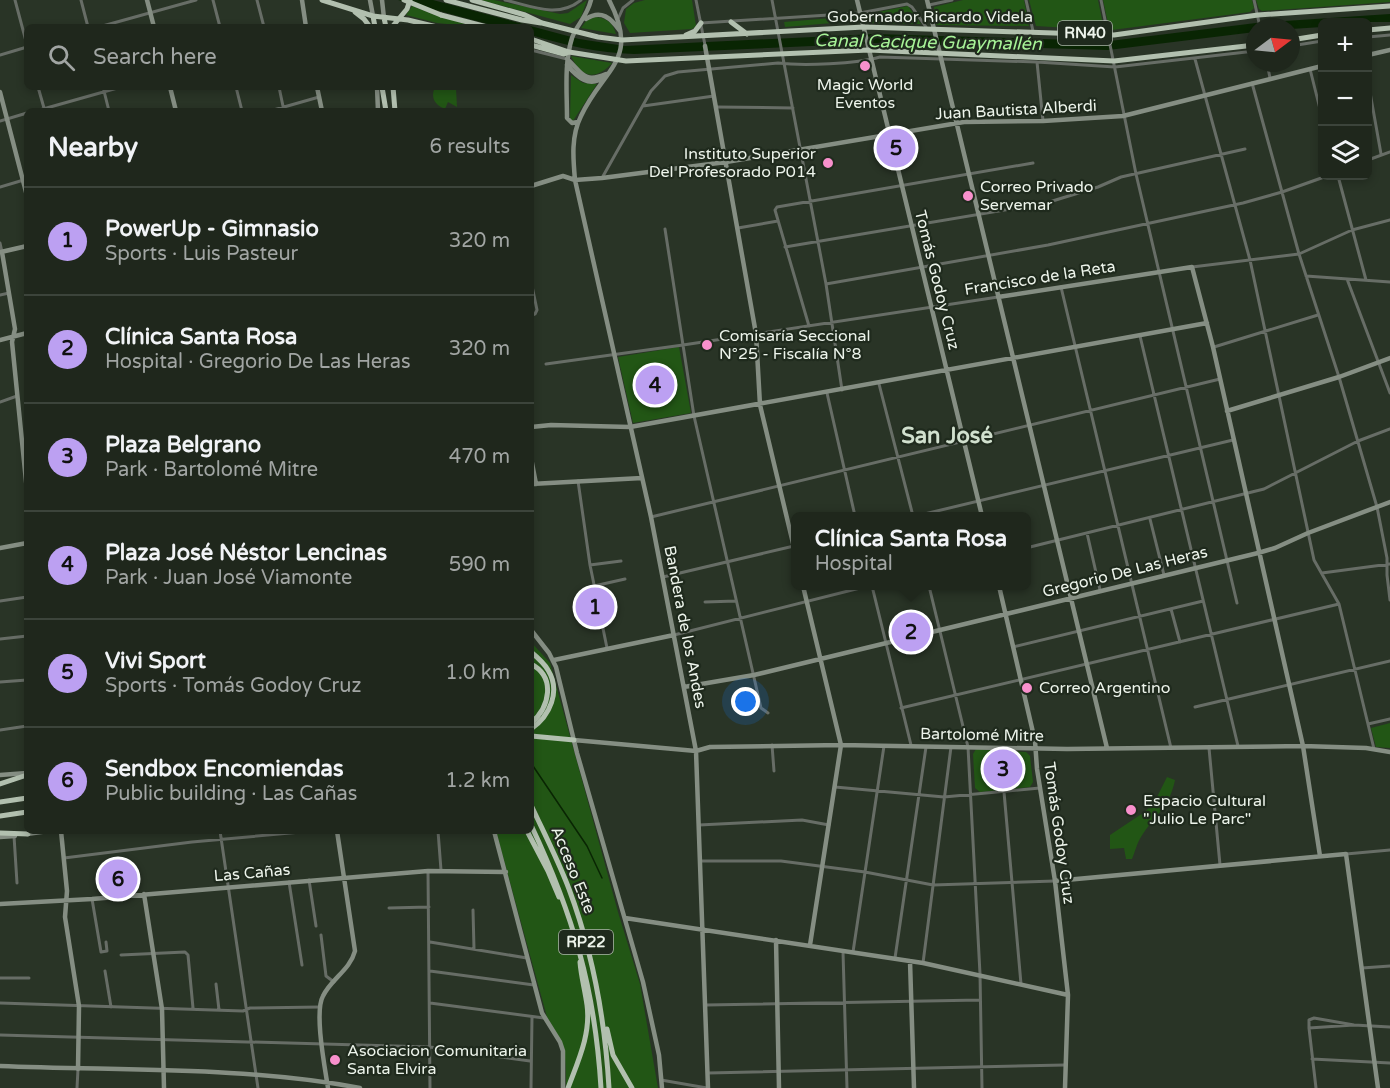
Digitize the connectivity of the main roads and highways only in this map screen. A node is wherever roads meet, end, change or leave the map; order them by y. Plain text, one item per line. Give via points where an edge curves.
1 (446, 0) edge
2 (472, 0) edge
3 (325, 1) edge
4 (408, 1) edge
5 (1390, 6) edge
6 (351, 10) junction
7 (373, 16) junction
8 (392, 21) edge
9 (731, 22) road end
10 (542, 23) junction
11 (701, 23) road end
12 (368, 24) edge
13 (374, 24) edge
14 (425, 24) edge
15 (476, 24) edge
16 (1390, 28) edge
17 (1372, 30) edge
18 (747, 33) junction
19 (1318, 36) edge
20 (682, 37) junction
21 (534, 39) edge
22 (1300, 39) edge
23 (571, 42) junction
24 (780, 43) junction
25 (534, 46) edge
26 (1246, 46) edge
27 (620, 47) junction
28 (705, 47) junction
29 (383, 90) edge
30 (393, 90) edge
31 (386, 108) edge
32 (395, 108) edge
33 (534, 655) edge
34 (534, 666) edge
35 (534, 719) edge
36 (534, 727) edge
37 (534, 736) edge
38 (574, 740) road end
39 (24, 775) edge
40 (0, 784) edge
41 (24, 798) edge
42 (0, 802) edge
43 (534, 811) edge
44 (24, 812) edge
45 (0, 816) edge
46 (534, 831) edge
47 (28, 834) road end
48 (529, 834) edge
49 (0, 835) edge
50 (581, 925) junction
51 (572, 926) junction
52 (578, 942) junction
53 (566, 1088) edge
54 (601, 1088) edge
55 (609, 1088) edge
56 (632, 1088) edge

1 - 10 highway, Gobernador Ricardo Videla / RN40
2 - 10 highway, Gobernador Ricardo Videla / RN40
3 - 6 highway
4 - 8 highway via 404,13
4 - 15 highway, bridge
5 - 24 highway, Gobernador Ricardo Videla / RN40 via 1258,15 1108,34 864,27
6 - 7 highway
6 - 12 highway
7 - 8 highway
7 - 13 highway
8 - 14 highway
9 - 18 highway
10 - 23 highway, Gobernador Ricardo Videla / RN40
11 - 20 highway
16 - 17 highway
18 - 24 highway, Gobernador Ricardo Videla / RN40
18 - 28 highway, Gobernador Ricardo Videla / RN40
19 - 22 highway
20 - 27 highway, Gobernador Ricardo Videla / RN40
20 - 28 highway, Gobernador Ricardo Videla / RN40
21 - 23 highway, Gobernador Ricardo Videla / RN40
23 - 25 highway, Gobernador Ricardo Videla / RN40 via 564,54
23 - 27 highway, Gobernador Ricardo Videla / RN40
23 - 27 highway, Gobernador Ricardo Videla / RN40
24 - 26 highway, Gobernador Ricardo Videla / RN40 via 1114,64
24 - 28 highway, Gobernador Ricardo Videla / RN40
27 - 28 highway, Gobernador Ricardo Videla / RN40 via 640,61
29 - 31 highway
30 - 32 highway
33 - 36 highway via 548,669 553,688 549,711
34 - 35 highway via 541,670 548,689 544,707
37 - 38 highway
39 - 40 highway
41 - 42 highway
43 - 50 highway, Acceso Este / RP22 via 565,878
44 - 45 highway
46 - 51 highway, Acceso Este / RP22
47 - 49 highway
48 - 51 highway
50 - 55 highway, Acceso Este / RP22 via 602,1014
50 - 56 highway via 592,954 610,1046
51 - 52 highway, Acceso Este / RP22
52 - 53 highway via 587,1024 583,1049
52 - 54 highway, Acceso Este / RP22 via 594,1016

